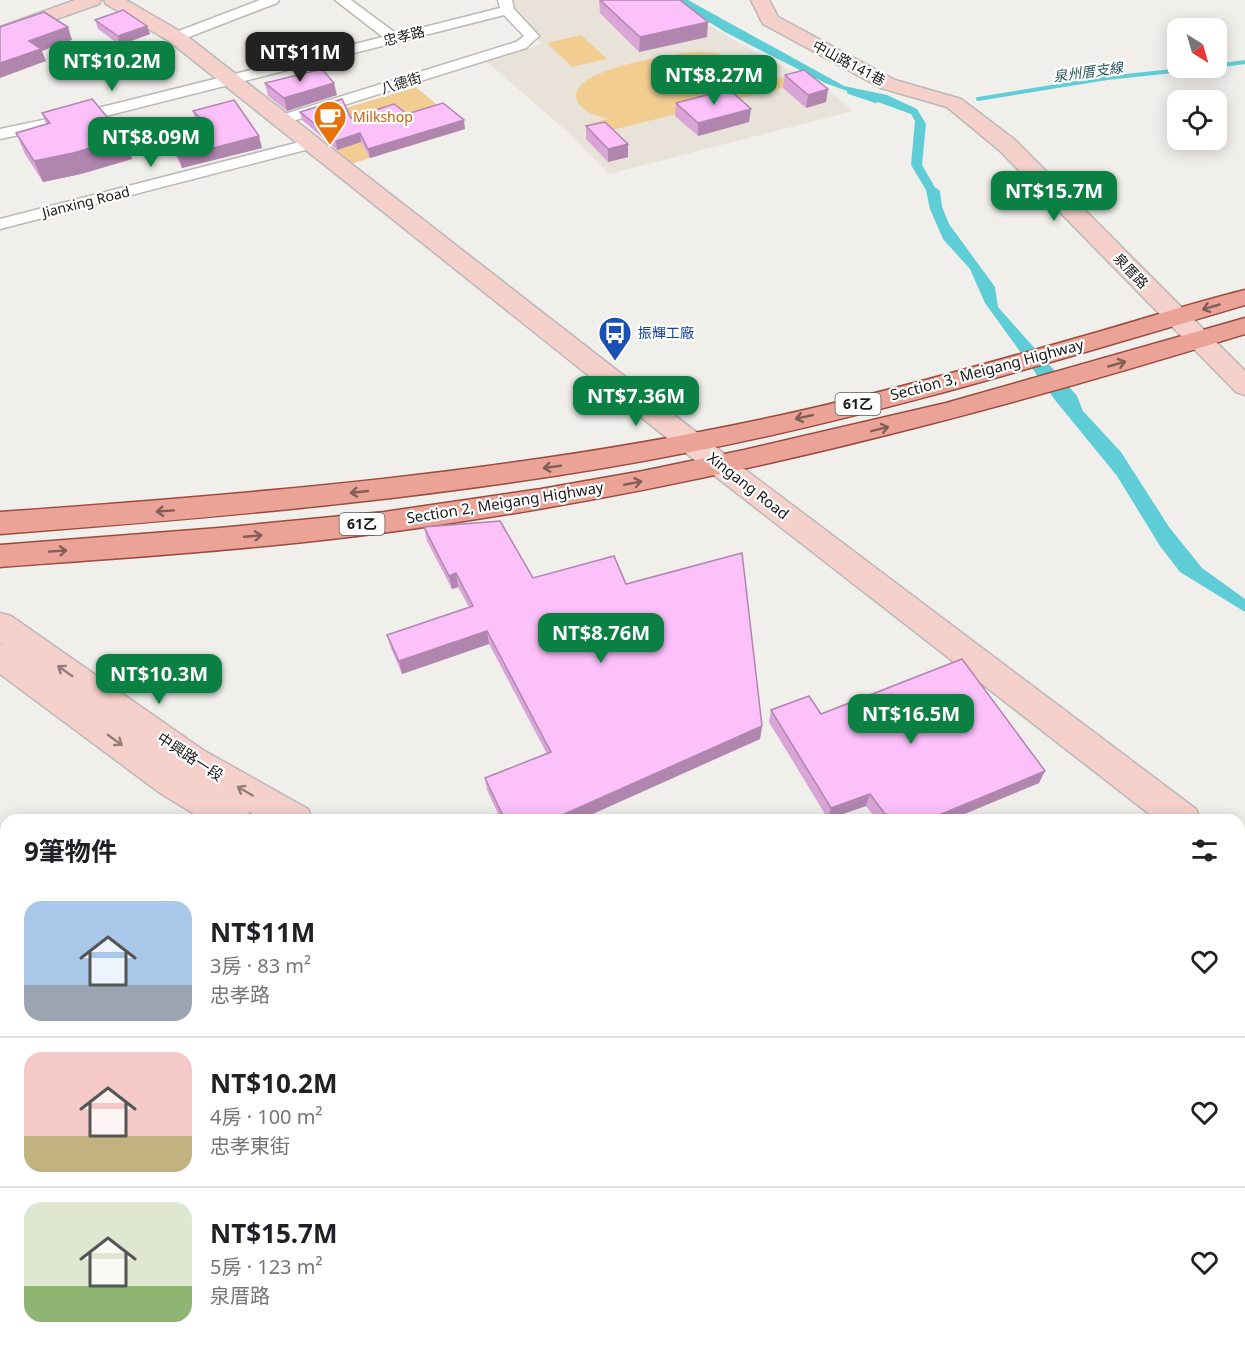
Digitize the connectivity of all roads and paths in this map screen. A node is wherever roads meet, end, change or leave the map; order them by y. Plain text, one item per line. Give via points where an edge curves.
1 (92, 0) edge
2 (113, 0) edge
3 (272, 0) edge
4 (342, 0) edge
5 (760, 0) edge
6 (506, 5) edge
7 (0, 33) edge
8 (176, 37) junction
9 (394, 38) junction
10 (230, 79) junction
11 (954, 103) joint
12 (280, 120) junction
13 (0, 134) edge
14 (310, 144) junction
15 (0, 224) edge
16 (1245, 297) edge
17 (1176, 317) junction
18 (1245, 326) edge
19 (1199, 340) junction
20 (1245, 386) edge
21 (692, 443) junction
22 (721, 466) junction
23 (0, 523) edge
24 (0, 556) edge
25 (0, 625) edge
26 (0, 656) edge
27 (224, 814) edge
28 (286, 814) edge
29 (1175, 814) edge

1 - 7 street
2 - 8 street, Xingang Road
3 - 8 street
4 - 9 street
5 - 11 street, 中山路141巷 via 770,20 888,84
6 - 9 street, 忠孝路
6 - 12 street, 八德街 via 532,36 521,45
8 - 10 street, Xingang Road
9 - 10 street, 忠孝路
10 - 12 street, Xingang Road
10 - 13 street, 忠孝路
11 - 17 street, 泉厝路 via 1007,145
12 - 14 street, Xingang Road
14 - 15 street, Jianxing Road
14 - 21 street, Xingang Road
16 -> 17 main road, Section 3, Meigang Highway / 61乙
17 - 19 street, 泉厝路
17 -> 21 main road, Section 3, Meigang Highway / 61乙 via 1033,359
18 - 19 main road, Section 3, Meigang Highway / 61乙
19 - 20 street, 泉厝路
22 -> 19 main road, Section 3, Meigang Highway / 61乙 via 866,432
21 - 22 street, Xingang Road
21 -> 23 main road, Section 2, Meigang Highway / 61乙 via 411,487 236,506
24 -> 22 main road, Section 2, Meigang Highway / 61乙 via 253,536 437,515
22 - 29 street, Xingang Road
28 -> 25 street, 中興路一段 via 191,760
26 -> 27 street, 中興路一段 via 172,782

